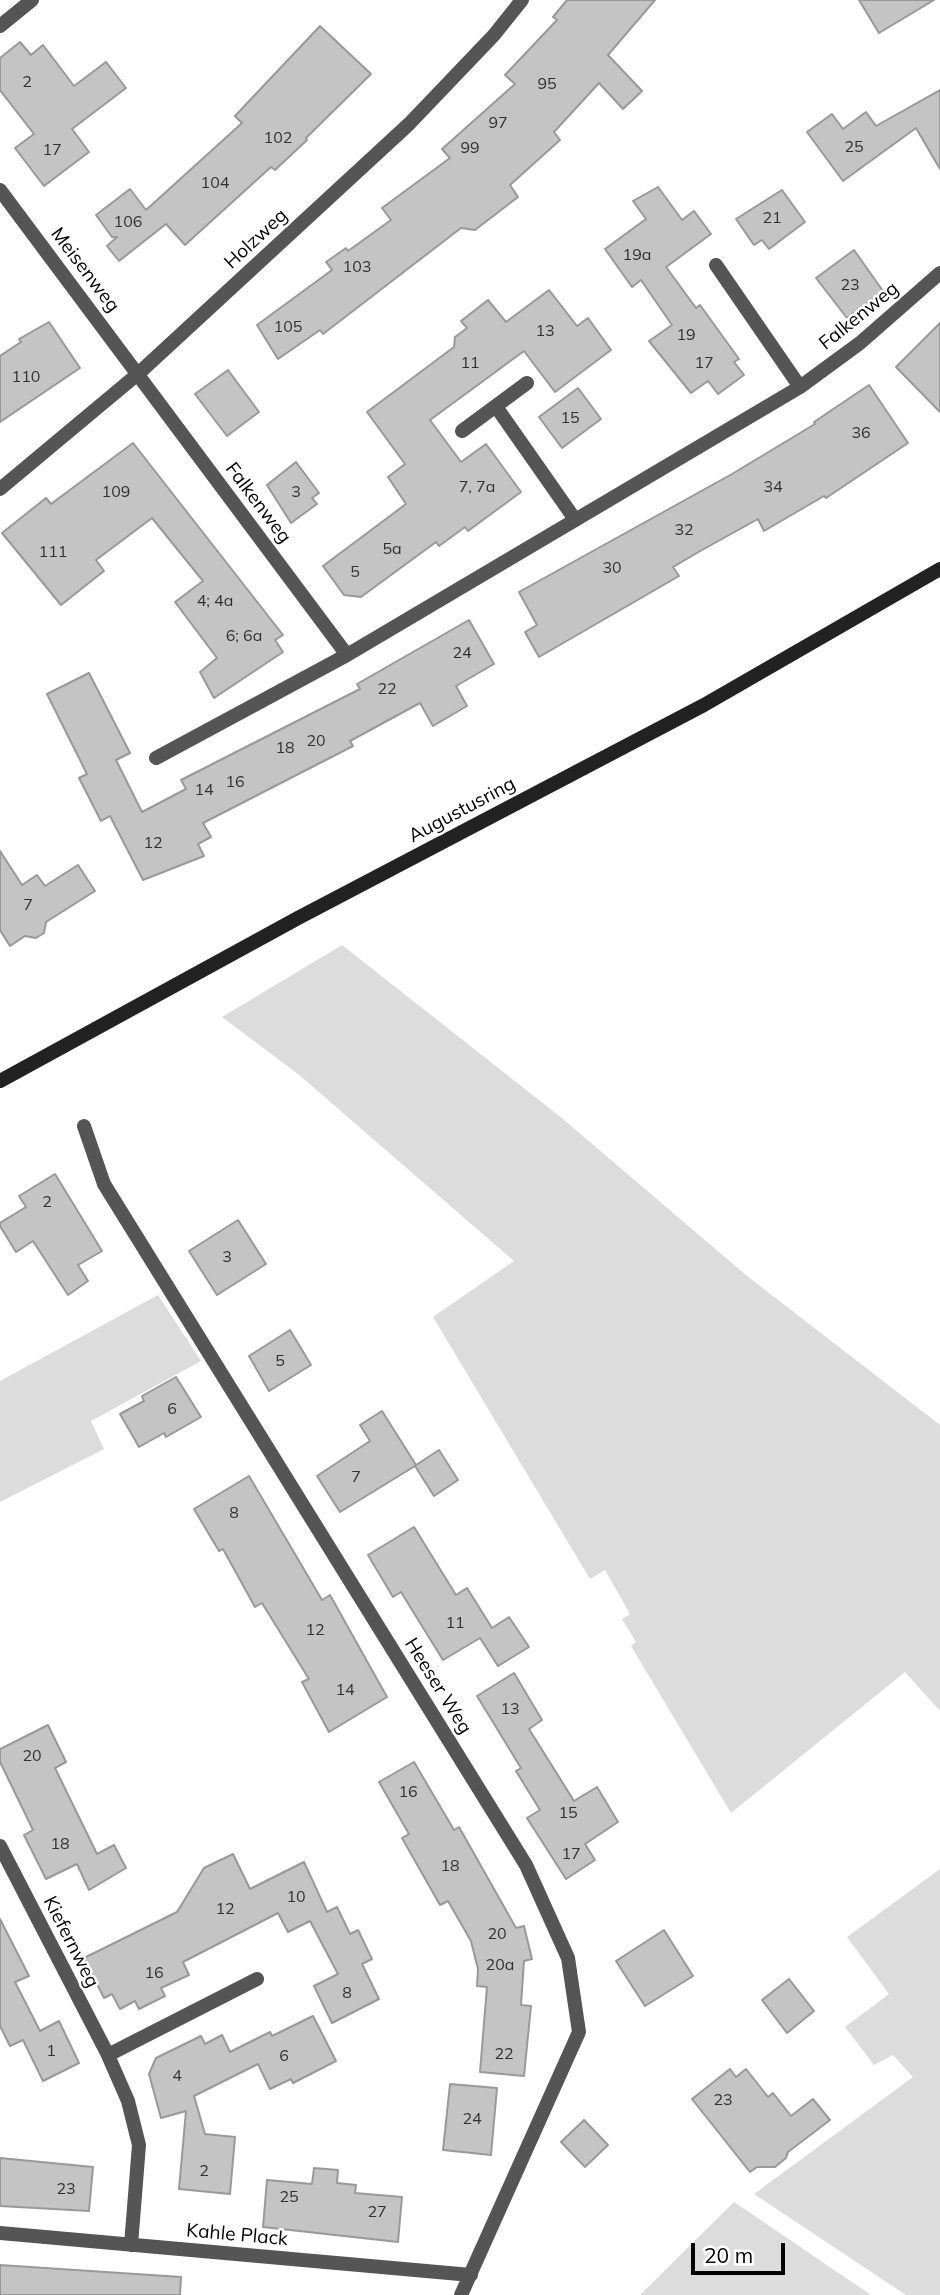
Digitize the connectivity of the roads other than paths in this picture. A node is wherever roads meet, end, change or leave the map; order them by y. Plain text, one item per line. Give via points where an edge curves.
1 (32, 0) edge
2 (522, 0) edge
3 (0, 26) edge
4 (0, 190) edge
5 (716, 264) dead end
6 (940, 273) edge
7 (139, 373) junction
8 (527, 383) dead end
9 (800, 387) junction
10 (497, 408) junction
11 (462, 431) dead end
12 (0, 489) edge
13 (574, 519) junction
14 (940, 569) edge
15 (348, 655) junction
16 (156, 758) dead end
17 (0, 1082) edge
18 (84, 1126) dead end
19 (0, 1846) edge
20 (257, 1979) dead end
21 (108, 2055) junction
22 (0, 2234) edge
23 (131, 2245) junction
24 (471, 2275) junction
25 (461, 2295) edge

1 - 3 street
2 - 7 street, Holzweg via 409,124
4 - 7 street, Meisenweg
5 - 9 street
6 - 9 street, Falkenweg via 860,343
7 - 12 street, Holzweg
7 - 15 street, Falkenweg
8 - 10 street
9 - 13 street, Falkenweg
10 - 11 street
10 - 13 street
13 - 15 street, Falkenweg
14 - 17 main road, Augustusring via 704,705 298,918
15 - 16 street, Falkenweg
18 - 24 street, Heeser Weg via 104,1184 526,1865 569,1958 579,2032
19 - 21 street, Kiefernweg
20 - 21 street
21 - 23 street, Kiefernweg via 128,2101 139,2144
22 - 23 street, Kahle Plack
23 - 24 street, Kahle Plack
24 - 25 street, Heeser Weg

